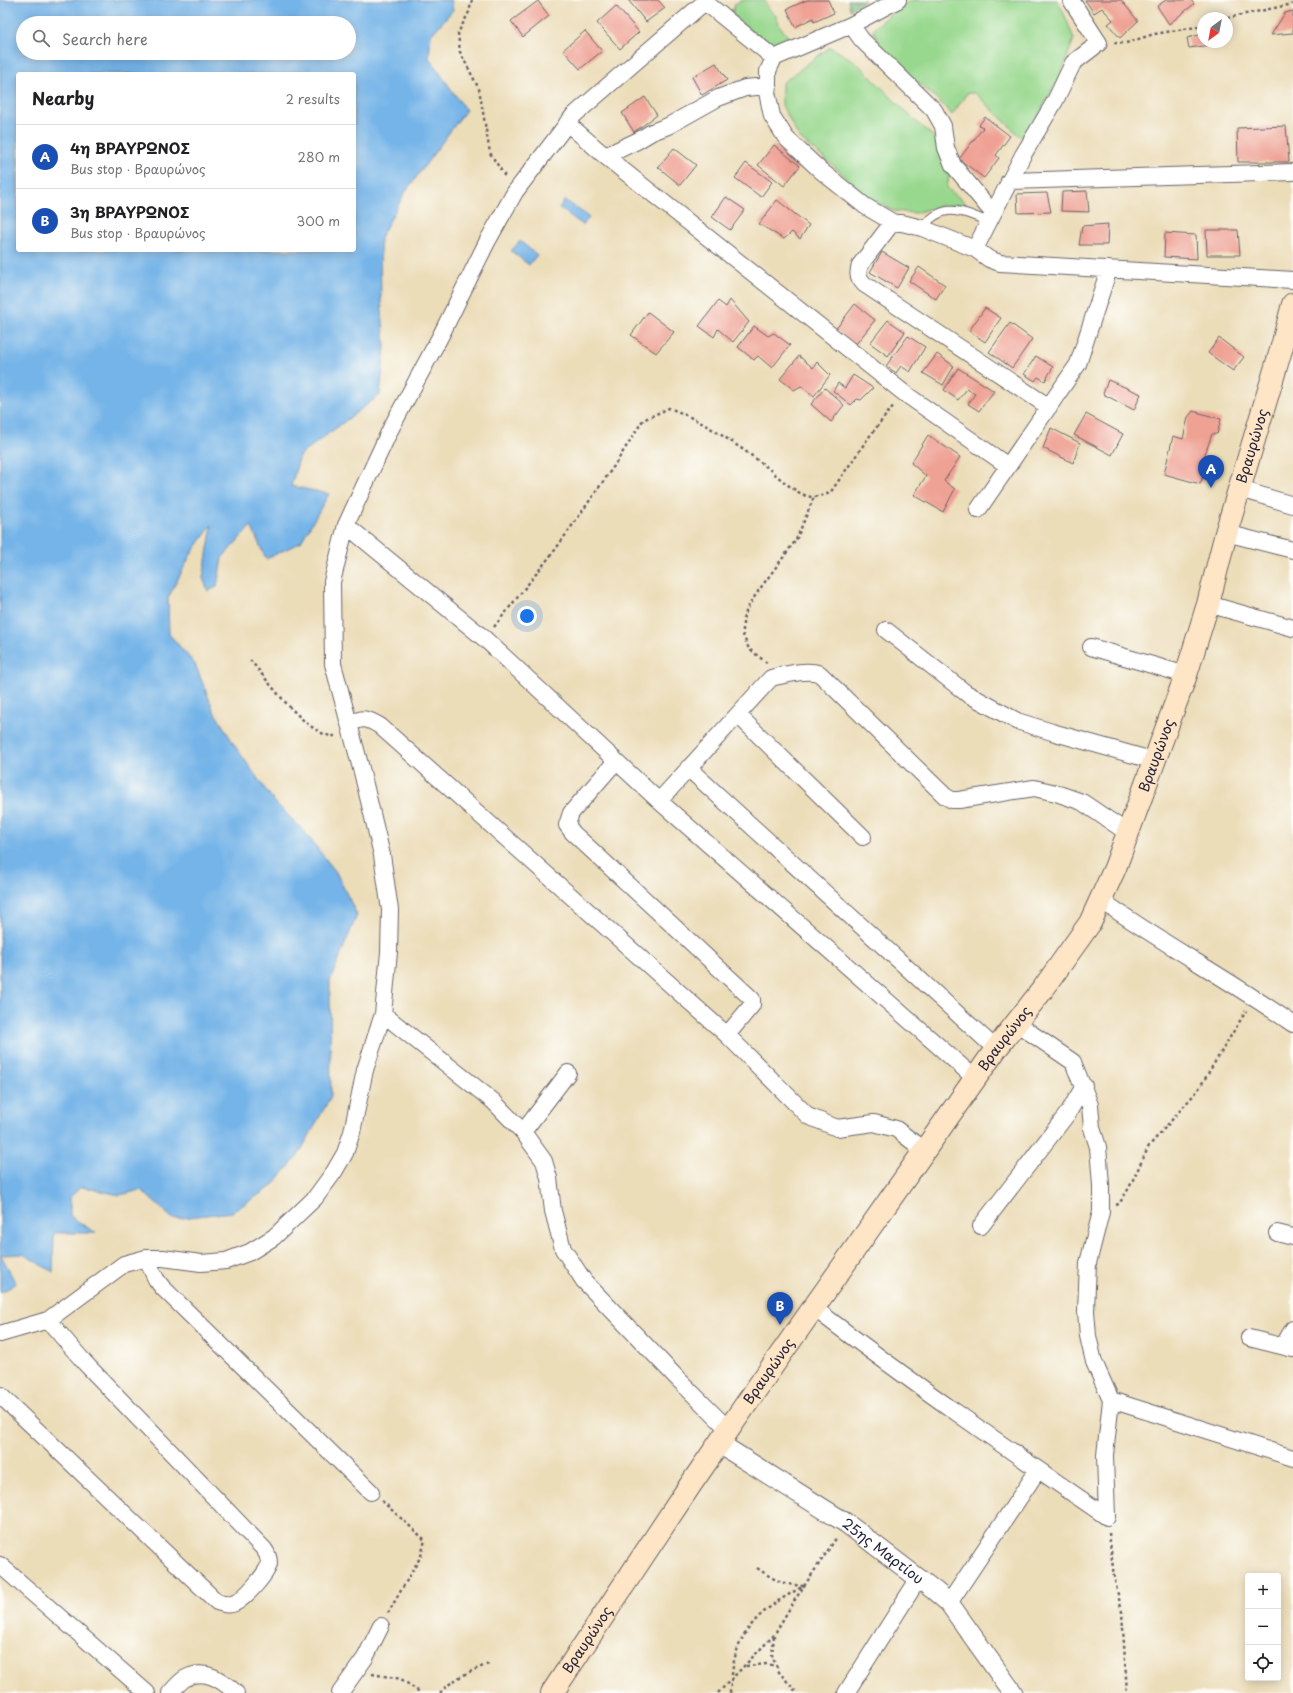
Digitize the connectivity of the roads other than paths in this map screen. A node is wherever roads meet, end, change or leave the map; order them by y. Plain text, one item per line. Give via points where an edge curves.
1 (898, 0) edge
2 (1071, 0) edge
3 (706, 1) edge
4 (851, 25) junction
5 (774, 58) junction
6 (768, 86) junction
7 (567, 123) junction
8 (605, 156) junction
9 (1293, 172) edge
10 (1010, 181) junction
11 (991, 217) junction
12 (894, 223) junction
13 (922, 228) junction
14 (975, 249) junction
15 (1109, 270) junction
16 (1293, 280) edge
17 (1293, 304) edge
18 (1049, 406) junction
19 (1008, 466) junction
20 (1240, 489) junction
21 (1293, 504) edge
22 (978, 510) dead end
23 (346, 525) junction
24 (1226, 533) junction
25 (1293, 550) edge
26 (1208, 604) junction
27 (1293, 628) edge
28 (886, 630) dead end
29 (1091, 646) dead end
30 (1186, 675) junction
31 (738, 715) junction
32 (349, 724) junction
33 (616, 761) junction
34 (1155, 761) junction
35 (688, 768) junction
36 (659, 801) junction
37 (1128, 833) junction
38 (863, 837) dead end
39 (1101, 900) junction
40 (382, 1014) junction
41 (1016, 1023) junction
42 (1293, 1024) edge
43 (727, 1035) junction
44 (996, 1049) junction
45 (568, 1073) dead end
46 (976, 1080) junction
47 (1084, 1086) junction
48 (523, 1132) junction
49 (925, 1151) junction
50 (981, 1226) dead end
51 (1277, 1233) dead end
52 (1293, 1236) edge
53 (146, 1258) junction
54 (814, 1308) junction
55 (48, 1320) junction
56 (1293, 1329) edge
57 (0, 1334) edge
58 (1249, 1338) dead end
59 (1288, 1347) edge
60 (0, 1396) edge
61 (1111, 1400) junction
62 (725, 1437) junction
63 (1293, 1458) edge
64 (1038, 1470) junction
65 (371, 1492) road end
66 (0, 1565) edge
67 (919, 1578) junction
68 (949, 1603) junction
69 (381, 1626) road end
70 (147, 1693) edge
71 (170, 1693) edge
72 (236, 1693) edge
73 (340, 1693) edge
74 (552, 1693) edge
75 (846, 1693) edge
76 (1013, 1693) edge

1 - 4 street
2 - 10 street via 1099,42 1073,63 1055,101 1042,120
3 - 5 street
3 - 7 street
4 - 5 street
4 - 11 street via 862,40 934,110 943,126 946,148 953,165
5 - 6 street via 768,71
6 - 8 street via 745,88 718,98 668,126
6 - 12 street via 772,116 786,138 820,170 865,206
7 - 8 street
7 - 23 street via 516,192 487,242 392,428
8 - 19 street via 904,393
9 - 10 street
10 - 11 street
11 - 13 lane via 951,210 939,213
11 - 14 street
12 - 13 street
12 - 18 street via 860,265 859,278 864,284
13 - 14 street
14 - 15 street via 1000,263
15 - 16 street
15 - 18 street via 1078,364
17 - 20 main road, Βραυρώνος
18 - 19 street
19 - 22 street
20 - 21 street
20 - 24 main road, Βραυρώνος
23 - 32 street via 332,582 333,664
23 - 33 street via 485,639
24 - 25 street
24 - 26 main road, Βραυρώνος
26 - 27 street
26 - 30 main road, Βραυρώνος
28 - 34 street via 966,693 1017,721
29 - 30 street
30 - 34 main road, Βραυρώνος
31 - 35 street
31 - 37 street via 771,678 814,671 952,800 1034,788 1082,802
31 - 38 street
32 - 40 street via 382,855 390,910 389,952
32 - 43 street via 358,719 368,719 380,726
33 - 36 street
33 - 43 street via 571,813 567,825 752,999 752,1005
34 - 37 main road, Βραυρώνος
35 - 36 street
35 - 44 street
36 - 46 street
37 - 39 main road, Βραυρώνος
39 - 41 main road, Βραυρώνος via 1076,944
39 - 42 street
40 - 48 street via 493,1101
40 - 53 street via 365,1070 345,1153 315,1198 274,1237 250,1252 226,1261 200,1263
41 - 44 main road, Βραυρώνος
41 - 47 street via 1073,1062
43 - 49 street via 808,1116 837,1128 874,1123 896,1129
44 - 46 main road, Βραυρώνος
45 - 48 street
46 - 49 main road, Βραυρώνος
47 - 50 street via 1068,1113
47 - 61 street via 1098,1147 1101,1185 1101,1212 1088,1263 1088,1336 1094,1362
48 - 62 street via 544,1161 549,1178 552,1211 563,1250 584,1281 677,1378
49 - 54 main road, Βραυρώνος
51 - 52 street
53 - 55 street via 124,1264
53 - 65 street via 162,1287
54 - 62 main road, Βραυρώνος
54 - 64 street via 870,1351
55 - 57 street
55 - 60 street via 264,1548 269,1556 269,1565 262,1579 236,1603 228,1605 217,1602
56 - 59 street
58 - 59 street
61 - 63 street
61 - 64 street via 1106,1455 1107,1517
62 - 67 street, 25ης Μαρτίου
62 - 74 main road, Βραυρώνος
64 - 68 street
66 - 70 street
67 - 68 street, 25ης Μαρτίου
67 - 75 street
68 - 76 street, 25ης Μαρτίου
69 - 73 street via 365,1658
71 - 72 street via 185,1678 197,1674 210,1675 224,1682

